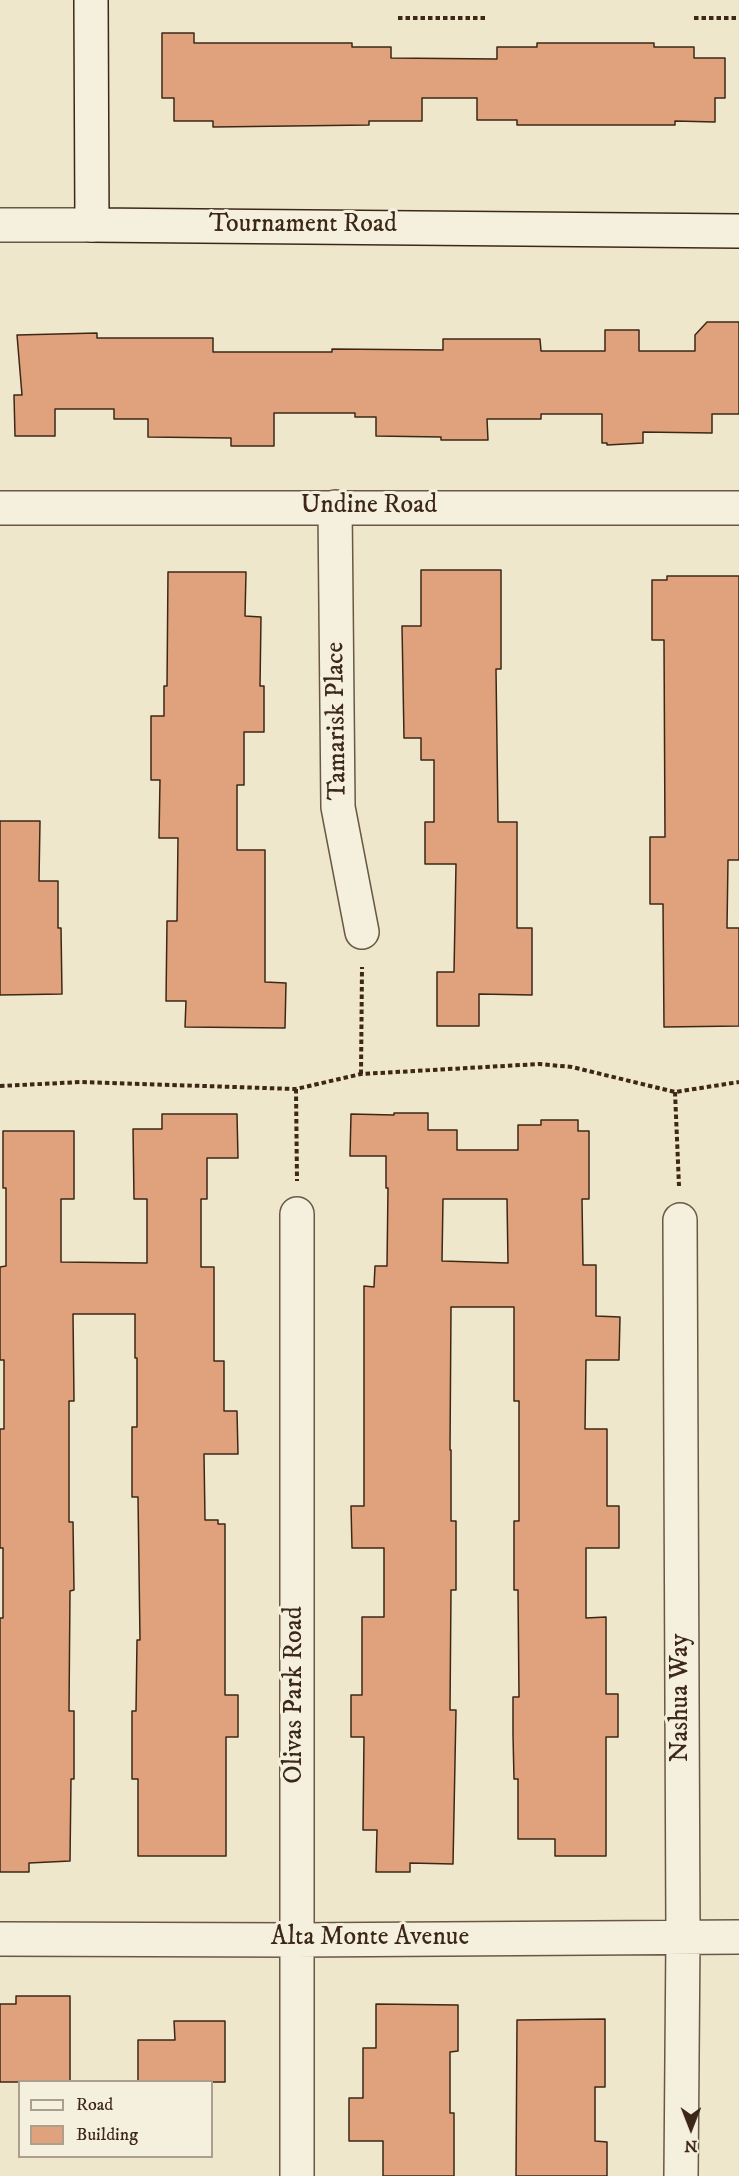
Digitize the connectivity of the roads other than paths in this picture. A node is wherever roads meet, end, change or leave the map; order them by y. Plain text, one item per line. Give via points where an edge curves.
1 (91, 0) edge
2 (0, 225) edge
3 (92, 225) junction
4 (739, 231) edge
5 (335, 507) junction
6 (0, 508) edge
7 (739, 508) edge
8 (362, 932) road end
9 (297, 1214) road end
10 (680, 1220) road end
11 (683, 1937) junction
12 (739, 1937) edge
13 (0, 1939) edge
14 (296, 1940) junction
15 (297, 2176) edge
16 (681, 2176) edge

1 - 3 street
2 - 3 street, Tournament Road
3 - 4 street, Tournament Road
5 - 6 street, Undine Road
5 - 7 street, Undine Road
5 - 8 street, Tamarisk Place via 338,807
9 - 14 street, Olivas Park Road
10 - 11 street, Nashua Way
11 - 12 street, Alta Monte Avenue
11 - 14 street, Alta Monte Avenue
11 - 16 street, Nashua Way
13 - 14 street, Alta Monte Avenue
14 - 15 street, Olivas Park Road

